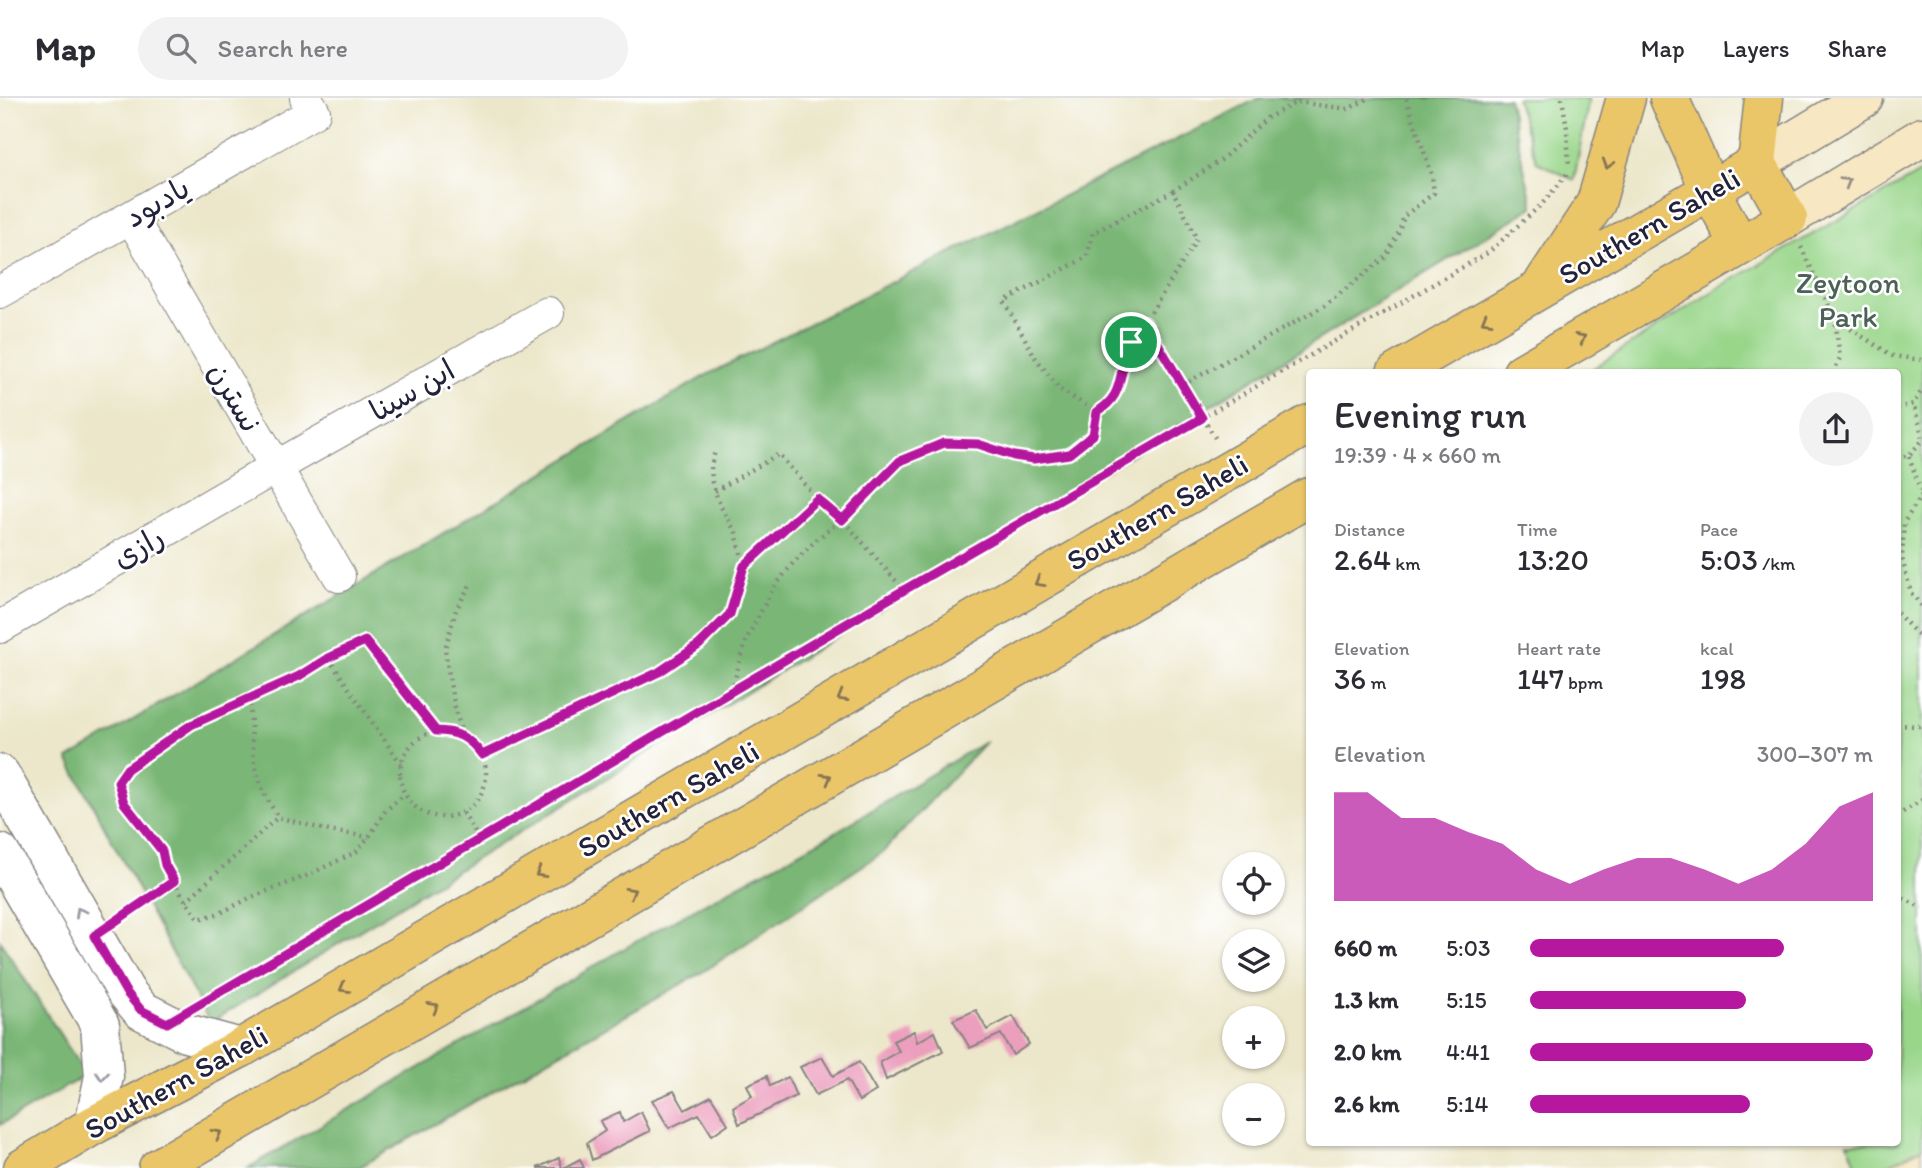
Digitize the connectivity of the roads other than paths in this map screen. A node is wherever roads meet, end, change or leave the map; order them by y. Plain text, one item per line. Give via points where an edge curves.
1 (1626, 98) edge
2 (1669, 98) edge
3 (1764, 98) edge
4 (1864, 98) edge
5 (310, 105) edge
6 (1922, 137) edge
7 (1757, 163) junction
8 (1710, 190) junction
9 (131, 217) junction
10 (1788, 218) junction
11 (1740, 246) junction
12 (1539, 289) junction
13 (0, 292) edge
14 (548, 313) dead end
15 (1403, 369) edge
16 (1529, 369) edge
17 (1306, 426) edge
18 (276, 467) junction
19 (1306, 499) edge
20 (339, 576) dead end
21 (0, 628) edge
22 (0, 774) edge
23 (0, 853) edge
24 (154, 1017) junction
25 (100, 1025) junction
26 (241, 1048) junction
27 (94, 1125) junction
28 (23, 1168) edge
29 (158, 1168) edge

1 -> 12 main road via 1596,203
2 - 8 main road
3 - 7 main road
4 - 7 main road
5 - 9 street, یادبود
10 -> 6 main road
7 - 8 main road, Southern Saheli
7 - 10 main road
8 - 11 main road
8 - 12 main road, Southern Saheli
9 - 13 street, یادبود
9 - 18 street, نسترن
10 - 11 main road, Southern Saheli
16 -> 11 main road, Southern Saheli
12 -> 15 main road, Southern Saheli
14 - 18 street, ابن سینا
17 -> 26 main road, Southern Saheli
18 - 20 street, نسترن
18 - 21 street, رازی
29 -> 19 main road, Southern Saheli
24 -> 22 street via 126,992
23 - 25 street
24 - 25 street via 138,1018 114,1030
24 - 26 street via 186,1033
25 -> 27 street via 104,1076
26 - 27 main road, Southern Saheli
27 - 28 main road, Southern Saheli

